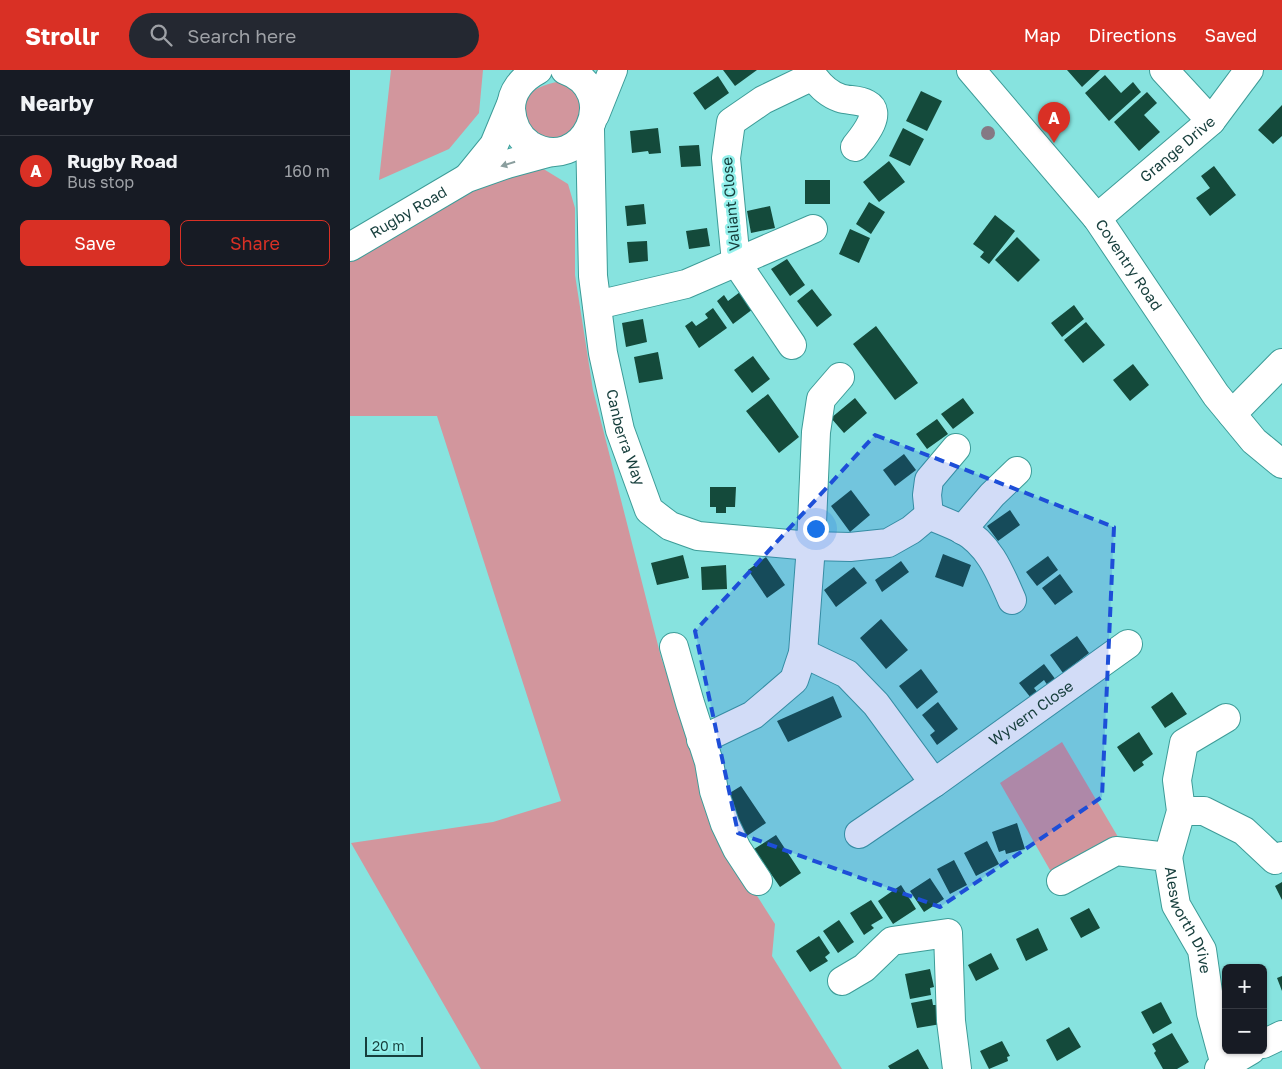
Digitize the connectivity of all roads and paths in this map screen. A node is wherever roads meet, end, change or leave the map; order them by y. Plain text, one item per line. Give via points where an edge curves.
1 (565, 70) edge
2 (613, 70) edge
3 (971, 70) edge
4 (1164, 70) edge
5 (1249, 70) edge
6 (531, 72) edge
7 (511, 104) junction
8 (1211, 121) junction
9 (592, 122) junction
10 (854, 147) dead end
11 (553, 152) junction
12 (467, 178) junction
13 (591, 194) junction
14 (1098, 218) junction
15 (813, 229) dead end
16 (350, 247) edge
17 (736, 262) junction
18 (597, 306) junction
19 (792, 345) dead end
20 (1282, 363) edge
21 (840, 377) dead end
22 (1232, 414) junction
23 (956, 448) dead end
24 (1282, 464) edge
25 (1017, 471) dead end
26 (929, 515) junction
27 (967, 533) junction
28 (811, 546) junction
29 (1012, 600) dead end
30 (1128, 644) dead end
31 (674, 647) dead end
32 (803, 653) junction
33 (1226, 718) dead end
34 (701, 740) junction
35 (934, 783) junction
36 (1181, 811) junction
37 (859, 834) dead end
38 (1282, 856) edge
39 (1168, 857) junction
40 (758, 881) dead end
41 (1062, 881) dead end
42 (842, 981) dead end
43 (1282, 1036) edge
44 (1267, 1042) edge
45 (1244, 1054) edge
46 (1222, 1067) edge
47 (957, 1069) edge

1 - 9 street via 587,84 594,99
2 - 9 street
3 - 14 street, Coventry Road
4 - 8 street
5 - 8 street, Grange Drive
6 - 7 street, Rugby Road via 517,87
7 - 11 street via 516,131 525,142 537,149
7 - 12 street, Rugby Road via 494,145
8 - 14 street, Grange Drive
9 - 11 street, Rugby Road via 576,145
9 - 13 street, Canberra Way
10 - 17 street, Valiant Close via 868,131 872,110 868,104 840,99 821,88 813,76 763,100 731,122 726,158
11 -> 12 street, Rugby Road
11 - 13 street via 576,173
12 - 16 street, Rugby Road
13 - 18 street, Canberra Way
14 - 22 street, Coventry Road
15 - 17 street
17 - 18 street via 686,284
17 - 19 street
18 - 28 street, Canberra Way via 603,353 620,430 649,510 670,526 698,536
20 - 22 street
21 - 28 street via 821,399 816,432
22 - 24 street, Coventry Road via 1254,441
23 - 26 street via 929,480
25 - 27 street via 992,495
26 - 27 street
26 - 28 street, Canberra Way via 888,543 850,547
27 - 29 street via 982,545 998,567
28 - 32 street
30 - 35 street, Wyvern Close
31 - 34 street
32 - 34 street via 794,680 753,715
32 - 35 street via 847,674 876,704
33 - 36 street via 1184,743 1177,780
34 - 40 street via 725,824
35 - 37 street, Wyvern Close
36 - 38 street via 1204,811 1244,832 1275,860
36 - 39 street
39 - 41 street, Alesworth Drive via 1116,851
39 - 46 street, Alesworth Drive via 1176,905 1202,950 1210,1014
42 - 47 street via 864,968 892,941 948,933 951,1021
43 - 44 street
45 - 46 street

